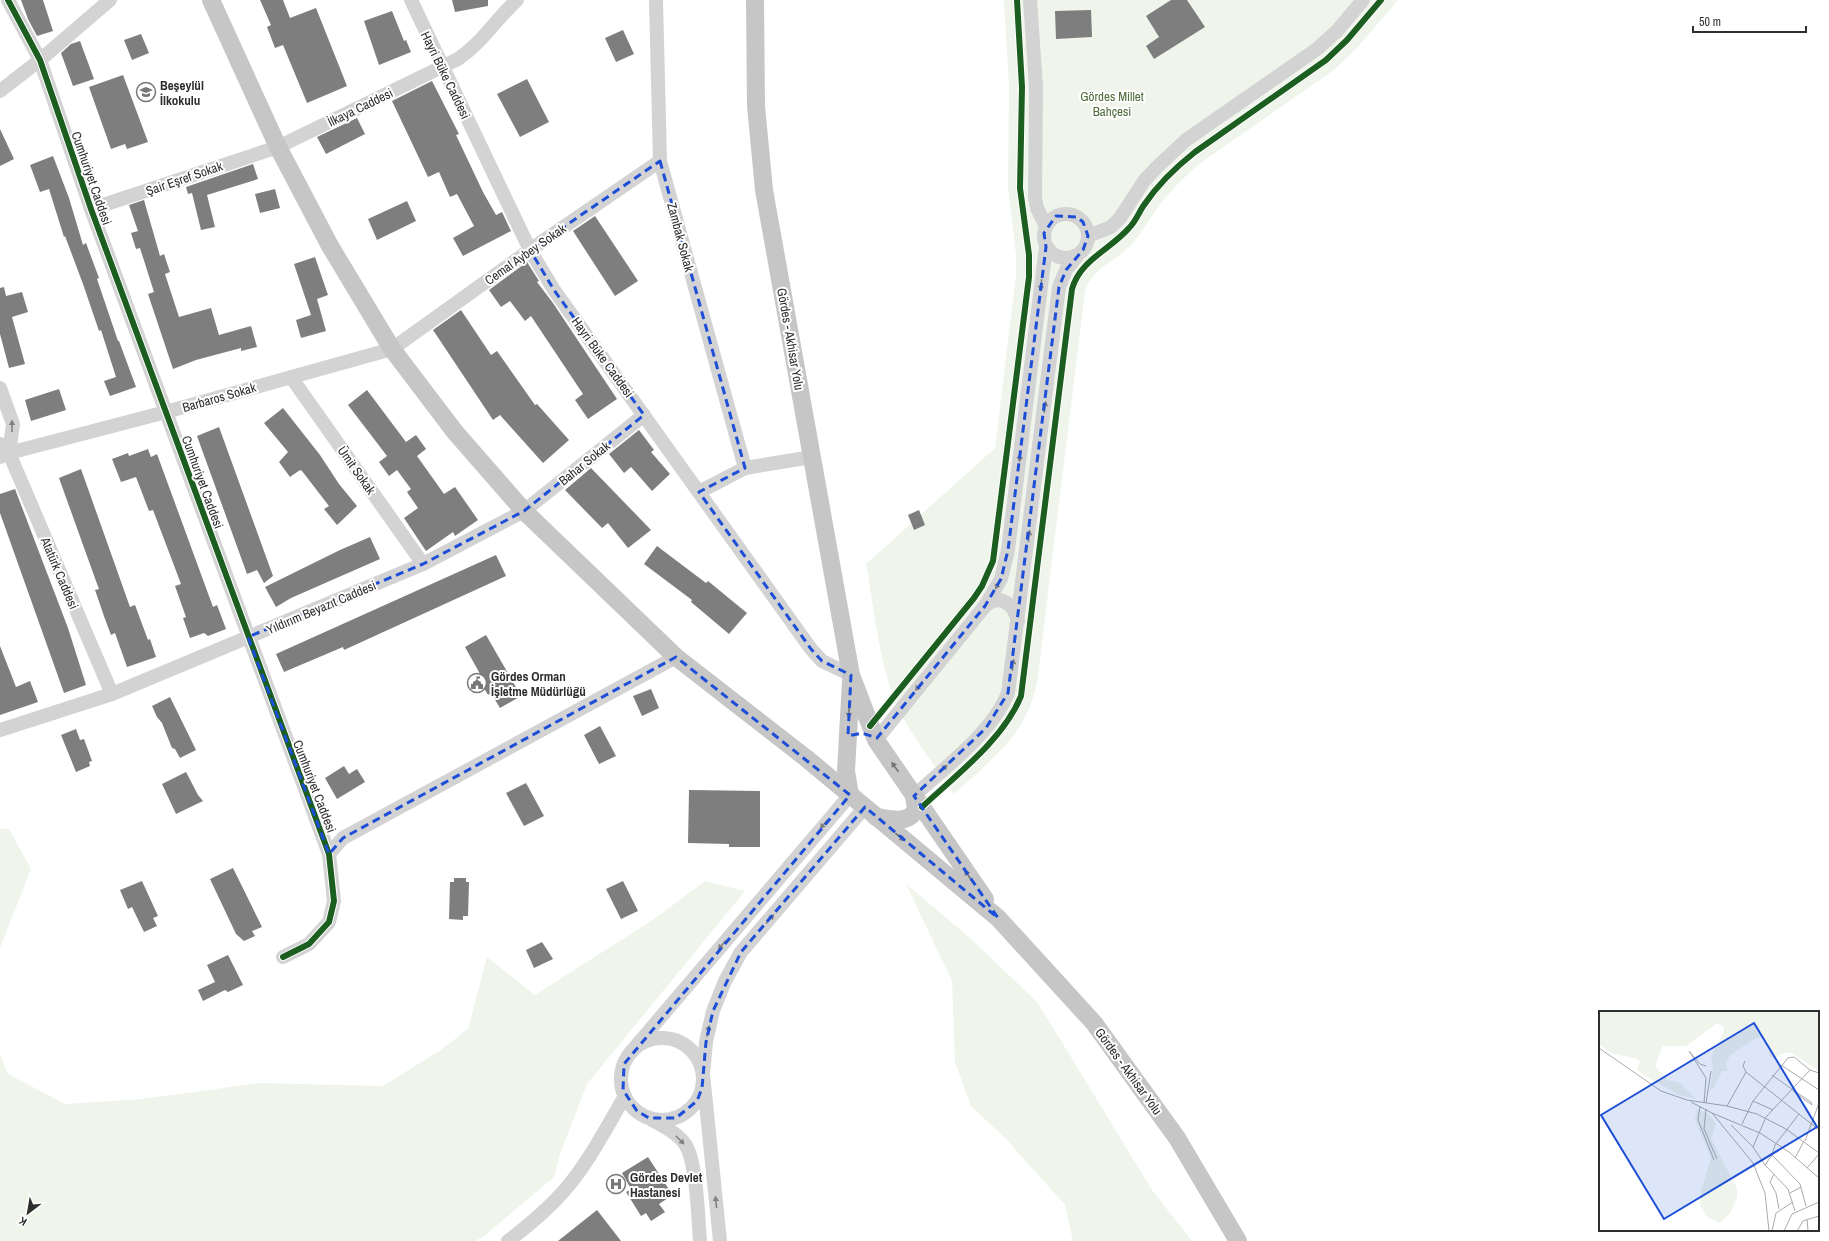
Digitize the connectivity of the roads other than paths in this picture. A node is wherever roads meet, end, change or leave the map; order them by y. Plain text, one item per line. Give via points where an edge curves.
1 (8, 0) edge
2 (110, 0) edge
3 (211, 0) edge
4 (411, 0) edge
5 (517, 0) edge
6 (656, 0) edge
7 (755, 0) edge
8 (1030, 0) edge
9 (1363, 0) edge
10 (40, 60) junction
11 (443, 66) junction
12 (0, 90) edge
13 (278, 147) junction
14 (660, 161) junction
15 (91, 210) junction
16 (1046, 226) junction
17 (1088, 236) junction
18 (1046, 247) junction
19 (530, 250) junction
20 (1078, 255) junction
21 (392, 349) junction
22 (291, 377) junction
23 (0, 388) edge
24 (166, 412) junction
25 (644, 415) junction
26 (3, 451) edge
27 (812, 457) junction
28 (744, 468) junction
29 (699, 492) junction
30 (524, 511) junction
31 (423, 564) junction
32 (985, 606) junction
33 (1018, 622) junction
34 (248, 637) junction
35 (676, 657) junction
36 (851, 675) junction
37 (112, 694) junction
38 (0, 730) edge
39 (876, 740) junction
40 (848, 749) junction
41 (806, 758) junction
42 (850, 795) junction
43 (914, 796) junction
44 (871, 812) junction
45 (329, 854) junction
46 (998, 918) junction
47 (282, 957) dead end
48 (631, 1052) junction
49 (703, 1074) junction
50 (625, 1096) junction
51 (649, 1118) junction
52 (508, 1241) edge
53 (700, 1241) edge
54 (720, 1241) edge
55 (1238, 1241) edge

1 - 10 street, Cumhuriyet Caddesi
2 - 10 street
3 - 13 main road, Gördes - Akhisar Yolu
4 - 11 street, Hayri Büke Caddesi
5 - 11 street, İlkaya Caddesi via 474,48
6 - 14 street, Zambak Sokak
7 - 27 main road, Gördes - Akhisar Yolu via 756,106 764,190
8 - 16 street via 1036,87 1035,198
9 - 17 street via 1337,31 1317,49 1186,140 1144,181 1120,218 1111,227
10 - 12 street
10 - 15 street, Cumhuriyet Caddesi
11 - 13 street, İlkaya Caddesi
11 - 19 street, Hayri Büke Caddesi
13 - 15 street, Şair Eşref Sokak
13 - 21 main road, Gördes - Akhisar Yolu via 330,246
14 - 19 street, Cemal Aybey Sokak
14 - 28 street, Zambak Sokak
15 - 24 street, Cumhuriyet Caddesi
16 - 17 street via 1056,216 1070,214 1082,222
16 - 18 street
17 - 20 street via 1083,250
18 - 20 street via 1056,256 1063,258
18 -> 32 street via 1008,550 1001,579
19 - 21 street, Cemal Aybey Sokak
19 - 25 street, Hayri Büke Caddesi via 554,290
33 -> 20 street via 1059,287 1066,270
21 - 22 street, Barbaros Sokak
21 - 30 main road, Gördes - Akhisar Yolu via 455,432
22 - 24 street, Barbaros Sokak
22 - 31 street, Ümit Sokak
26 -> 23 street via 13,424
24 - 26 street, Barbaros Sokak
24 - 34 street, Cumhuriyet Caddesi
25 - 29 street, Hayri Büke Caddesi
25 - 30 street, Bahar Sokak
26 - 37 street, Atatürk Caddesi
27 - 28 street
27 - 36 main road, Gördes - Akhisar Yolu
28 - 29 street
29 - 36 street, Hayri Büke Caddesi via 811,649 822,661
30 - 31 street, Yıldırım Beyazıt Caddesi
30 - 35 main road, Gördes - Akhisar Yolu
31 - 34 street, Yıldırım Beyazıt Caddesi
32 - 33 street via 994,600 1005,601 1014,609
32 -> 39 street
43 -> 33 street via 986,728 1003,706 1011,679
34 - 37 street, Yıldırım Beyazıt Caddesi
34 - 45 street, Cumhuriyet Caddesi
35 - 41 main road, Gördes - Akhisar Yolu
35 - 45 street via 343,838
36 - 39 main road, Gördes - Akhisar Yolu
36 -> 40 main road, Gördes - Akhisar Yolu
37 - 38 street, Yıldırım Beyazıt Caddesi
39 - 40 main road via 867,734 858,734
43 -> 39 main road, Gördes - Akhisar Yolu
40 - 41 main road via 841,759 831,765 818,764
40 - 42 main road, Gördes - Akhisar Yolu via 846,771
41 - 42 main road, Gördes - Akhisar Yolu
42 - 44 main road, Gördes - Akhisar Yolu
42 -> 48 street
43 - 44 main road via 916,809 909,818 898,820
46 -> 43 main road, Gördes - Akhisar Yolu
44 -> 46 main road, Gördes - Akhisar Yolu
49 -> 44 street via 706,1042 713,1011 725,981 741,952
45 - 47 street, Cumhuriyet Caddesi via 334,901 328,922 309,944
46 - 55 main road, Gördes - Akhisar Yolu via 1094,1023 1177,1138
48 - 49 street via 653,1039 666,1038 680,1042 691,1050 699,1061
48 - 50 street via 624,1064 621,1077
49 - 51 street via 702,1088 697,1101 688,1111 676,1118
54 -> 49 street
50 - 51 street via 637,1111
50 - 52 street via 596,1145 564,1191
51 -> 53 street via 685,1144 692,1163

